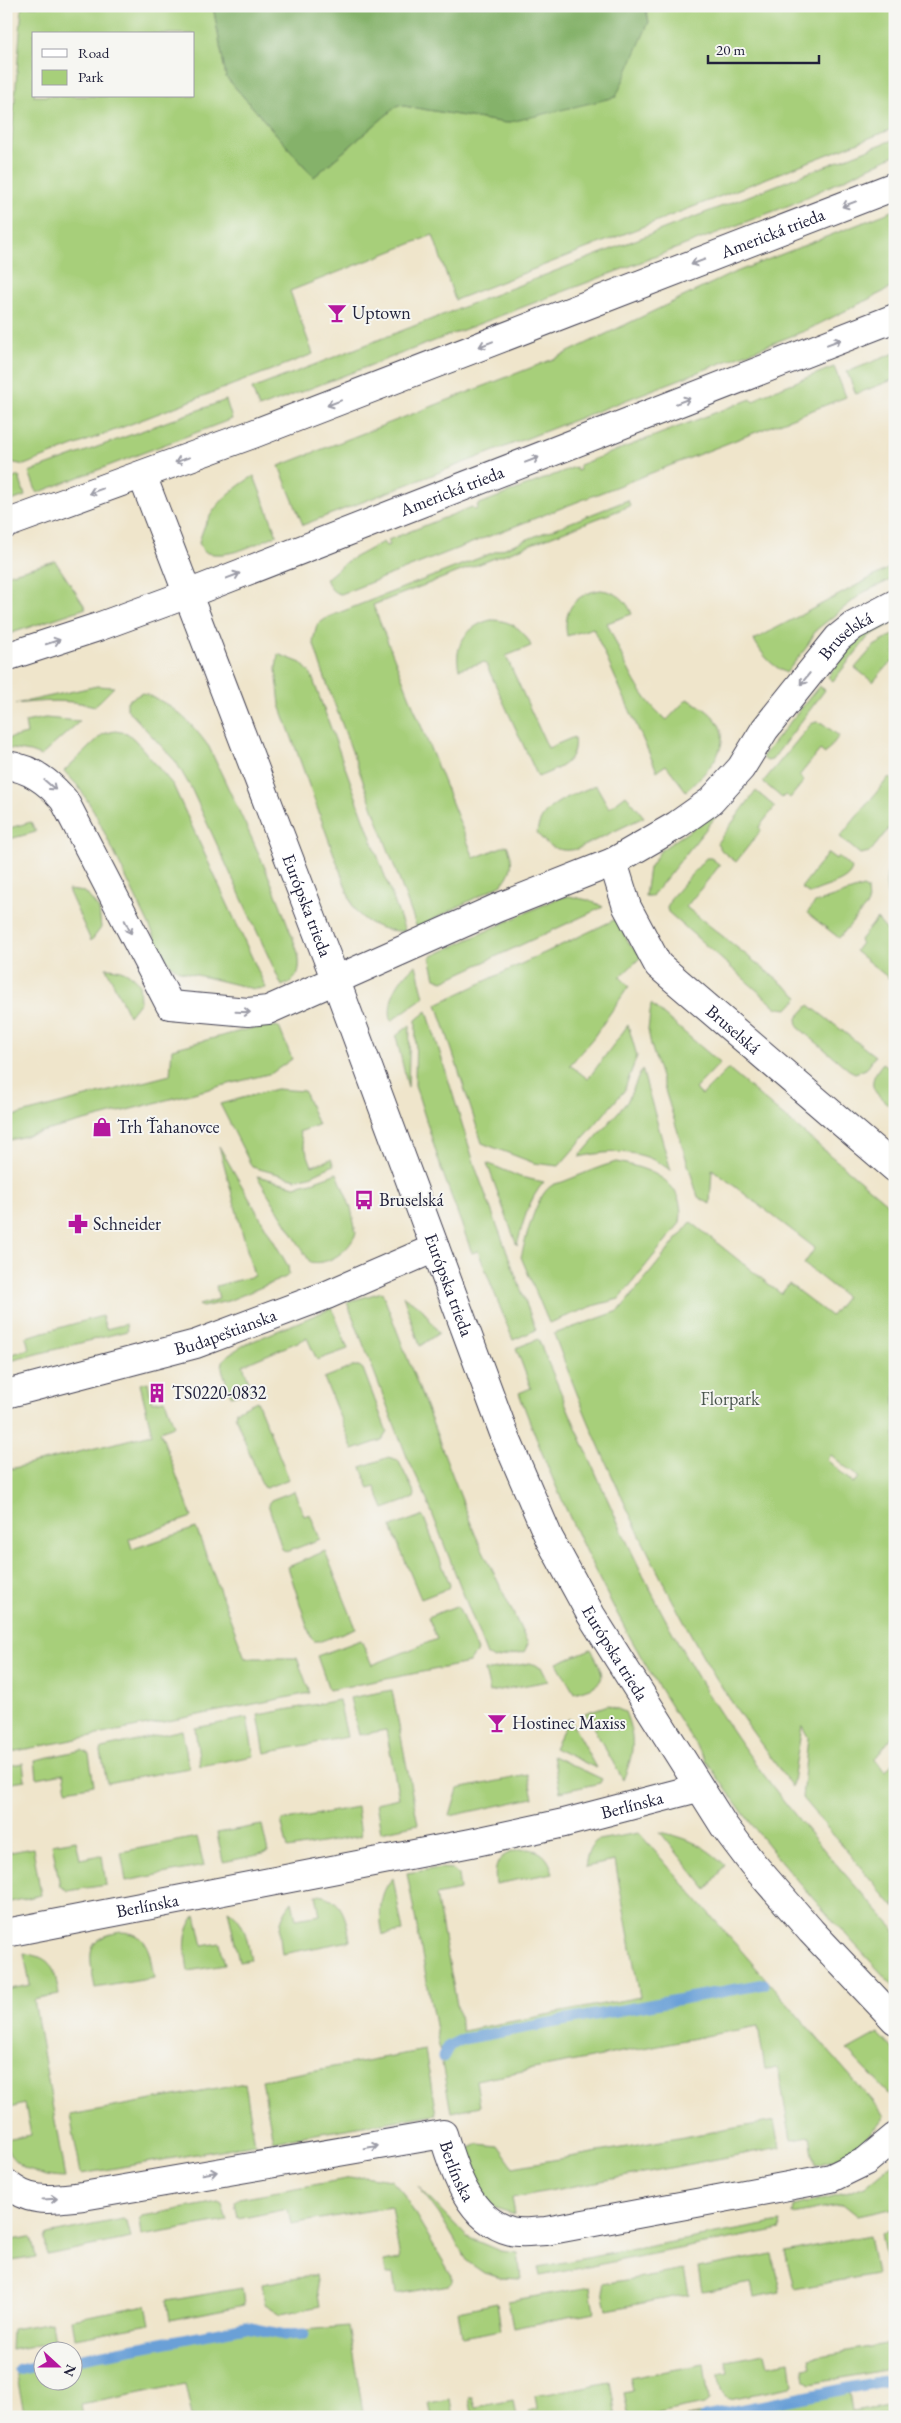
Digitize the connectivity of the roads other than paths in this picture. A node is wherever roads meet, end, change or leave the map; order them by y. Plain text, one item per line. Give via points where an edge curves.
1 (895, 186) edge
2 (895, 318) edge
3 (142, 475) junction
4 (6, 524) edge
5 (188, 594) junction
6 (895, 604) edge
7 (6, 657) edge
8 (6, 765) edge
9 (613, 862) junction
10 (336, 981) junction
11 (895, 1168) edge
12 (435, 1248) junction
13 (6, 1394) edge
14 (698, 1788) junction
15 (6, 1933) edge
16 (895, 2020) edge
17 (895, 2137) edge
18 (6, 2183) edge

1 -> 3 street, Americká trieda
5 -> 2 street, Americká trieda
3 -> 4 street, Americká trieda
3 - 5 street, Európska trieda
7 -> 5 street, Americká trieda
5 - 10 street, Európska trieda
6 -> 9 street, Bruselská via 853,626 838,638 765,729 741,768 711,802
8 -> 10 street, Bruselská via 40,778 64,800 170,1005 239,1012 268,1010
9 - 10 street, Bruselská via 497,908
9 - 11 street, Bruselská via 627,907 658,965
10 - 12 street, Európska trieda
12 - 13 street, Budapeštianska via 327,1295 196,1344
12 - 14 street, Európska trieda via 505,1436 549,1538 591,1615
14 - 15 street, Berlínska via 481,1841
14 - 16 street, Európska trieda via 752,1863
18 -> 17 street, Berlínska via 33,2199 83,2196 444,2134 465,2192 474,2205 511,2231 546,2231 831,2178 866,2161

